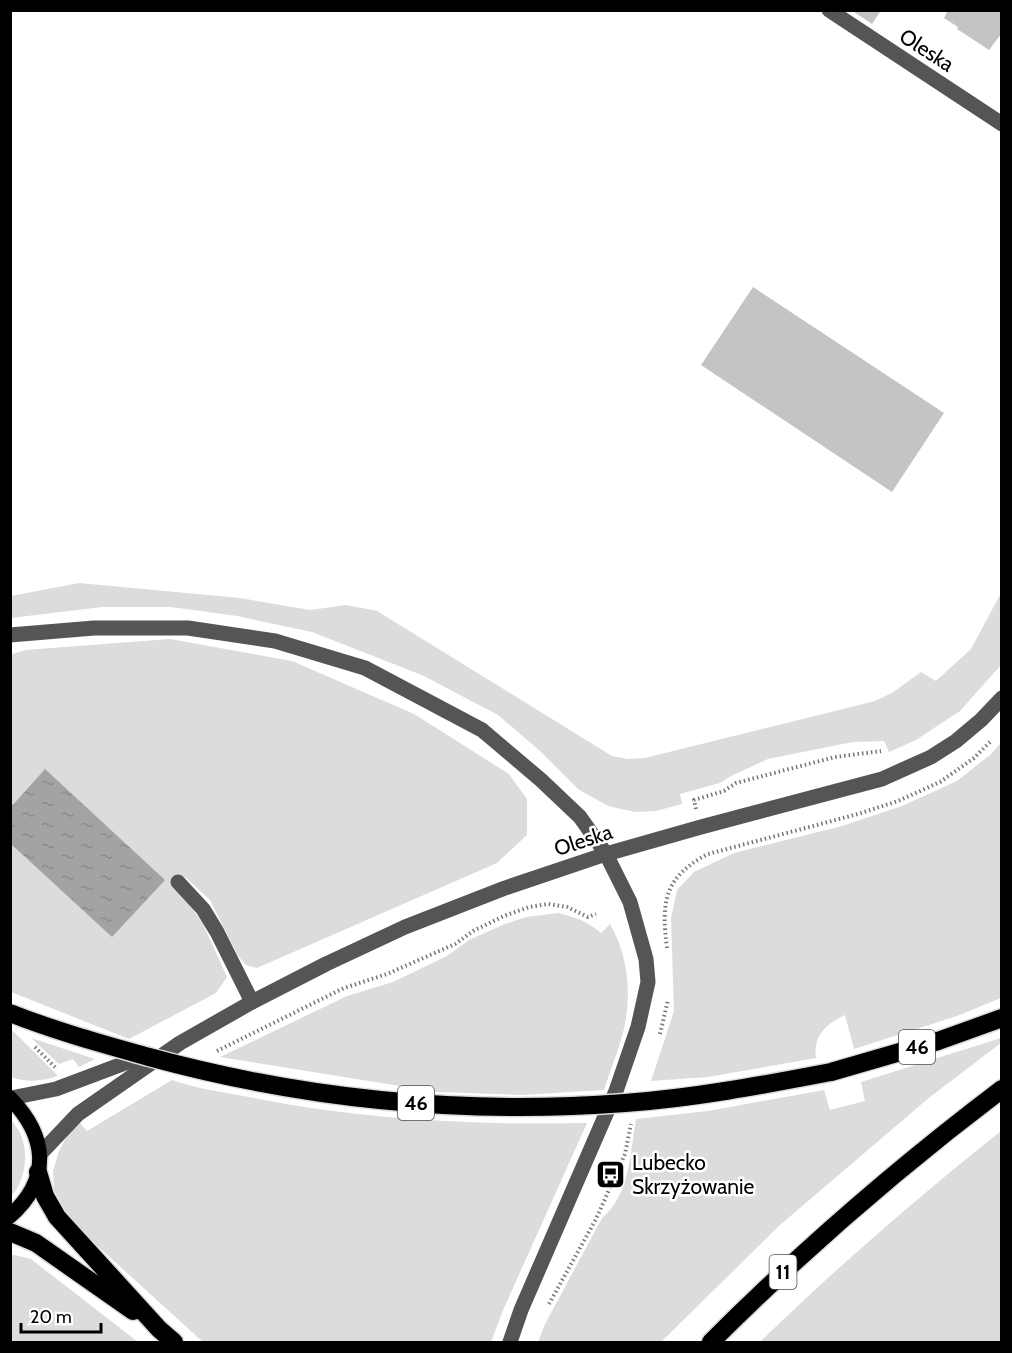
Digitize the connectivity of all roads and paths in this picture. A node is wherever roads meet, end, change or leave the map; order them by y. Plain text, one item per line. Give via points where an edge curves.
1 (829, 10) edge
2 (1002, 124) edge
3 (10, 635) edge
4 (1002, 698) edge
5 (995, 738) dead end
6 (881, 751) dead end
7 (701, 826) junction
8 (606, 854) junction
9 (708, 854) junction
10 (178, 882) dead end
11 (596, 914) dead end
12 (668, 956) dead end
13 (668, 998) dead end
14 (252, 1002) junction
15 (10, 1013) edge
16 (1002, 1018) edge
17 (658, 1040) dead end
18 (180, 1043) junction
19 (208, 1056) dead end
20 (1002, 1089) edge
21 (10, 1098) edge
22 (632, 1119) dead end
23 (39, 1163) junction
24 (10, 1216) edge
25 (10, 1232) edge
26 (544, 1314) dead end
27 (159, 1329) junction
28 (174, 1342) edge
29 (510, 1342) edge
30 (711, 1342) edge

1 - 2 street, Oleska
3 - 8 street via 94,628 188,628 275,641 365,668 482,730 580,817
4 - 7 street, Oleska via 956,741 882,779
5 - 9 path via 940,782 898,801
6 - 7 path via 835,757 736,783 694,800
7 - 8 street, Oleska
7 - 9 path
8 - 14 street, Oleska via 405,927
8 - 29 street via 636,919 646,959 648,982 644,1003 616,1091
9 - 12 path via 689,864 667,892 663,916
10 - 14 street via 203,909
11 - 19 path via 588,917 567,907 548,904 504,916 455,944 387,974 344,987
13 - 17 path
14 - 18 street, Oleska
15 - 16 highway, 46, bridge via 121,1049 217,1074 306,1091 447,1105 536,1108 719,1092 831,1072
18 - 21 street via 56,1089
18 - 23 street via 78,1114
20 - 30 highway, 11 via 859,1204
21 - 23 main road via 26,1113 36,1133
22 - 26 path via 625,1154 596,1220
23 - 24 main road via 32,1190
23 - 27 highway via 45,1196 57,1217
25 - 27 highway via 36,1243
27 - 28 highway

